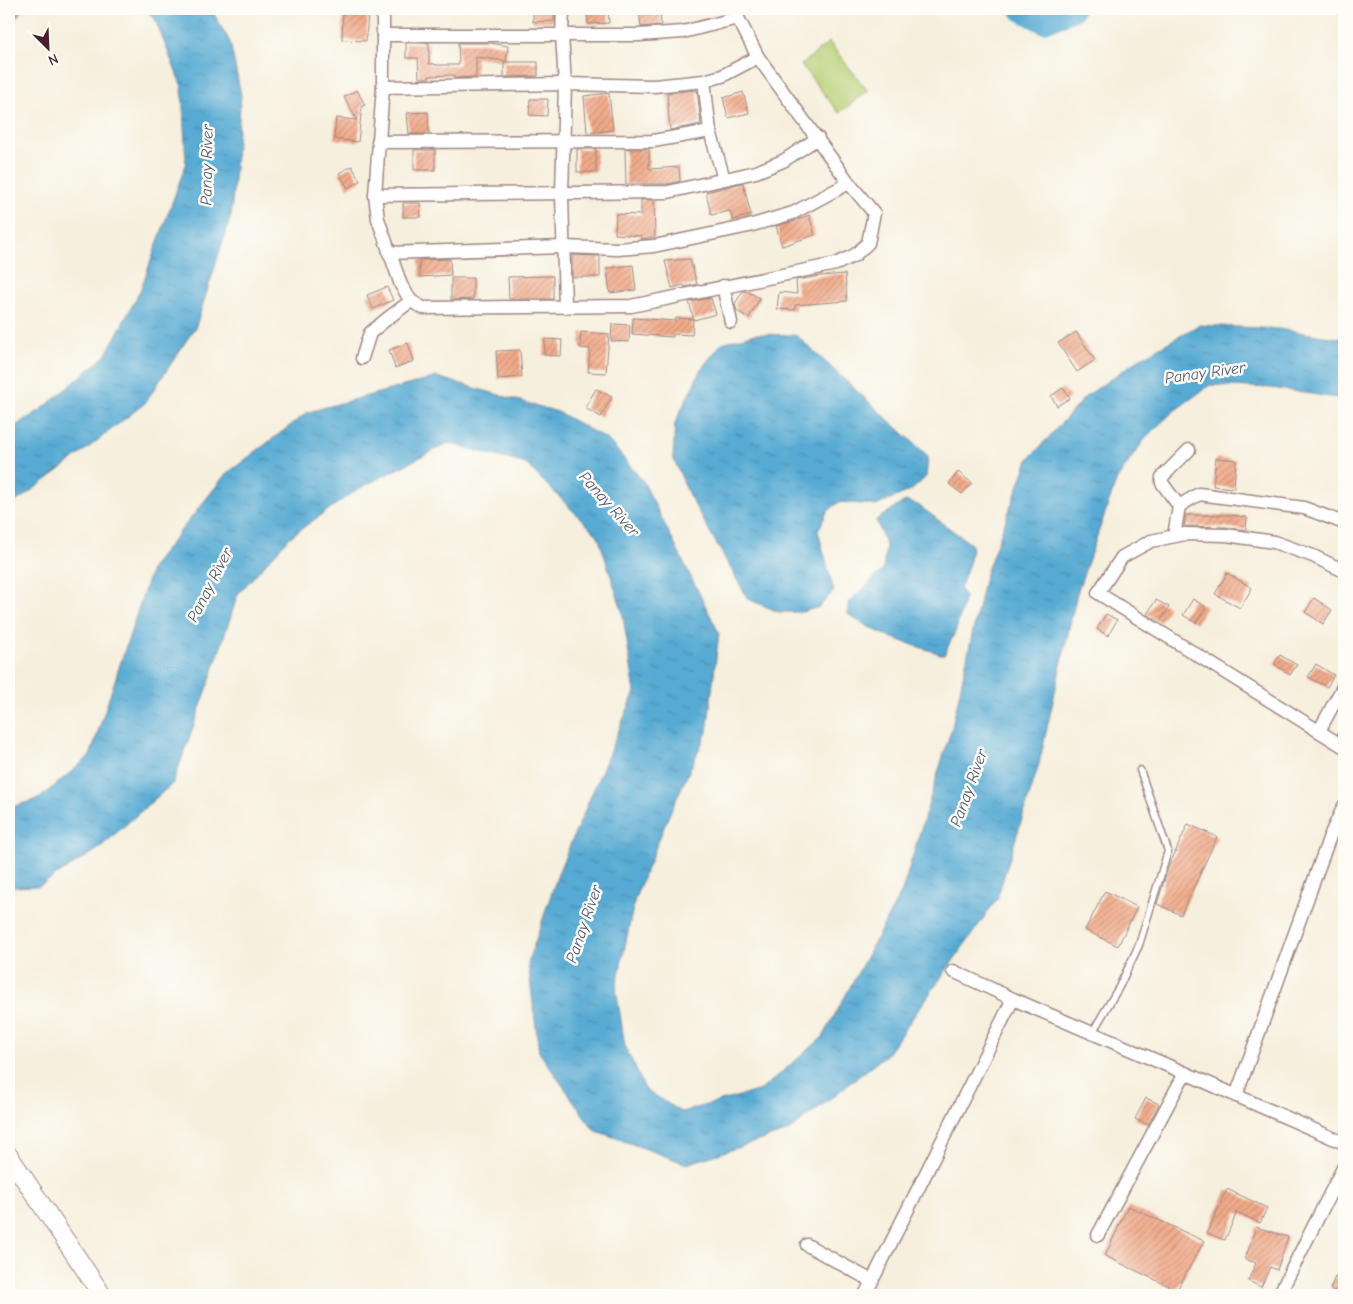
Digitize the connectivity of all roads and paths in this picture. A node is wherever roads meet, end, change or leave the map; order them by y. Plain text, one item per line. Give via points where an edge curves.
1 (383, 9) edge
2 (563, 9) edge
3 (738, 14) edge
4 (562, 35) junction
5 (383, 36) junction
6 (758, 58) junction
7 (704, 80) junction
8 (565, 84) junction
9 (383, 87) junction
10 (710, 131) junction
11 (818, 138) junction
12 (378, 142) junction
13 (564, 142) junction
14 (724, 179) junction
15 (849, 183) junction
16 (562, 194) junction
17 (375, 195) junction
18 (563, 247) junction
19 (389, 253) junction
20 (723, 286) junction
21 (411, 301) junction
22 (565, 306) junction
23 (731, 322) dead end
24 (362, 358) dead end
25 (1188, 450) dead end
26 (1179, 506) junction
27 (1344, 524) edge
28 (1174, 536) junction
29 (1344, 571) edge
30 (1344, 684) edge
31 (1319, 731) junction
32 (1344, 747) edge
33 (1140, 770) dead end
34 (1344, 806) edge
35 (953, 971) dead end
36 (1014, 999) junction
37 (1092, 1033) junction
38 (1185, 1072) junction
39 (1236, 1096) junction
40 (1344, 1144) edge
41 (9, 1156) edge
42 (1344, 1166) edge
43 (1098, 1235) dead end
44 (807, 1245) dead end
45 (872, 1281) junction
46 (102, 1295) edge
47 (865, 1295) edge
48 (1279, 1295) edge

1 - 5 street
2 - 4 street
3 - 4 street via 684,32
3 - 6 street
4 - 5 street
4 - 8 street
5 - 9 street
6 - 7 street via 722,76
6 - 11 street
7 - 8 street via 654,86
7 - 10 street
8 - 9 street
8 - 13 street
9 - 12 street
10 - 13 street via 653,141
10 - 14 street
11 - 14 street via 783,162
11 - 15 street
12 - 13 street
12 - 17 street
13 - 16 street
14 - 16 street via 668,192
15 - 18 street via 793,213 750,226 654,246 618,249
15 - 20 street via 874,213 868,244 855,255 836,264
16 - 17 street
16 - 18 street
17 - 19 street via 378,219
18 - 19 street
18 - 22 street
19 - 21 street
20 - 22 street via 631,306
20 - 23 street
21 - 22 street via 423,308
21 - 24 street via 370,333
25 - 26 street via 1162,477 1162,483
26 - 27 street via 1198,494 1304,508
26 - 28 street
28 - 29 street via 1226,535 1274,542
28 - 31 street via 1152,541 1122,557 1098,593
30 - 31 street
31 - 32 street
33 - 37 lane via 1168,851 1139,945
34 - 39 street via 1330,836
35 - 36 street
36 - 37 street
36 - 45 street
37 - 38 street
38 - 39 street
38 - 43 street
39 - 40 street
41 - 46 main road
42 - 48 street
44 - 45 street
45 - 47 street

